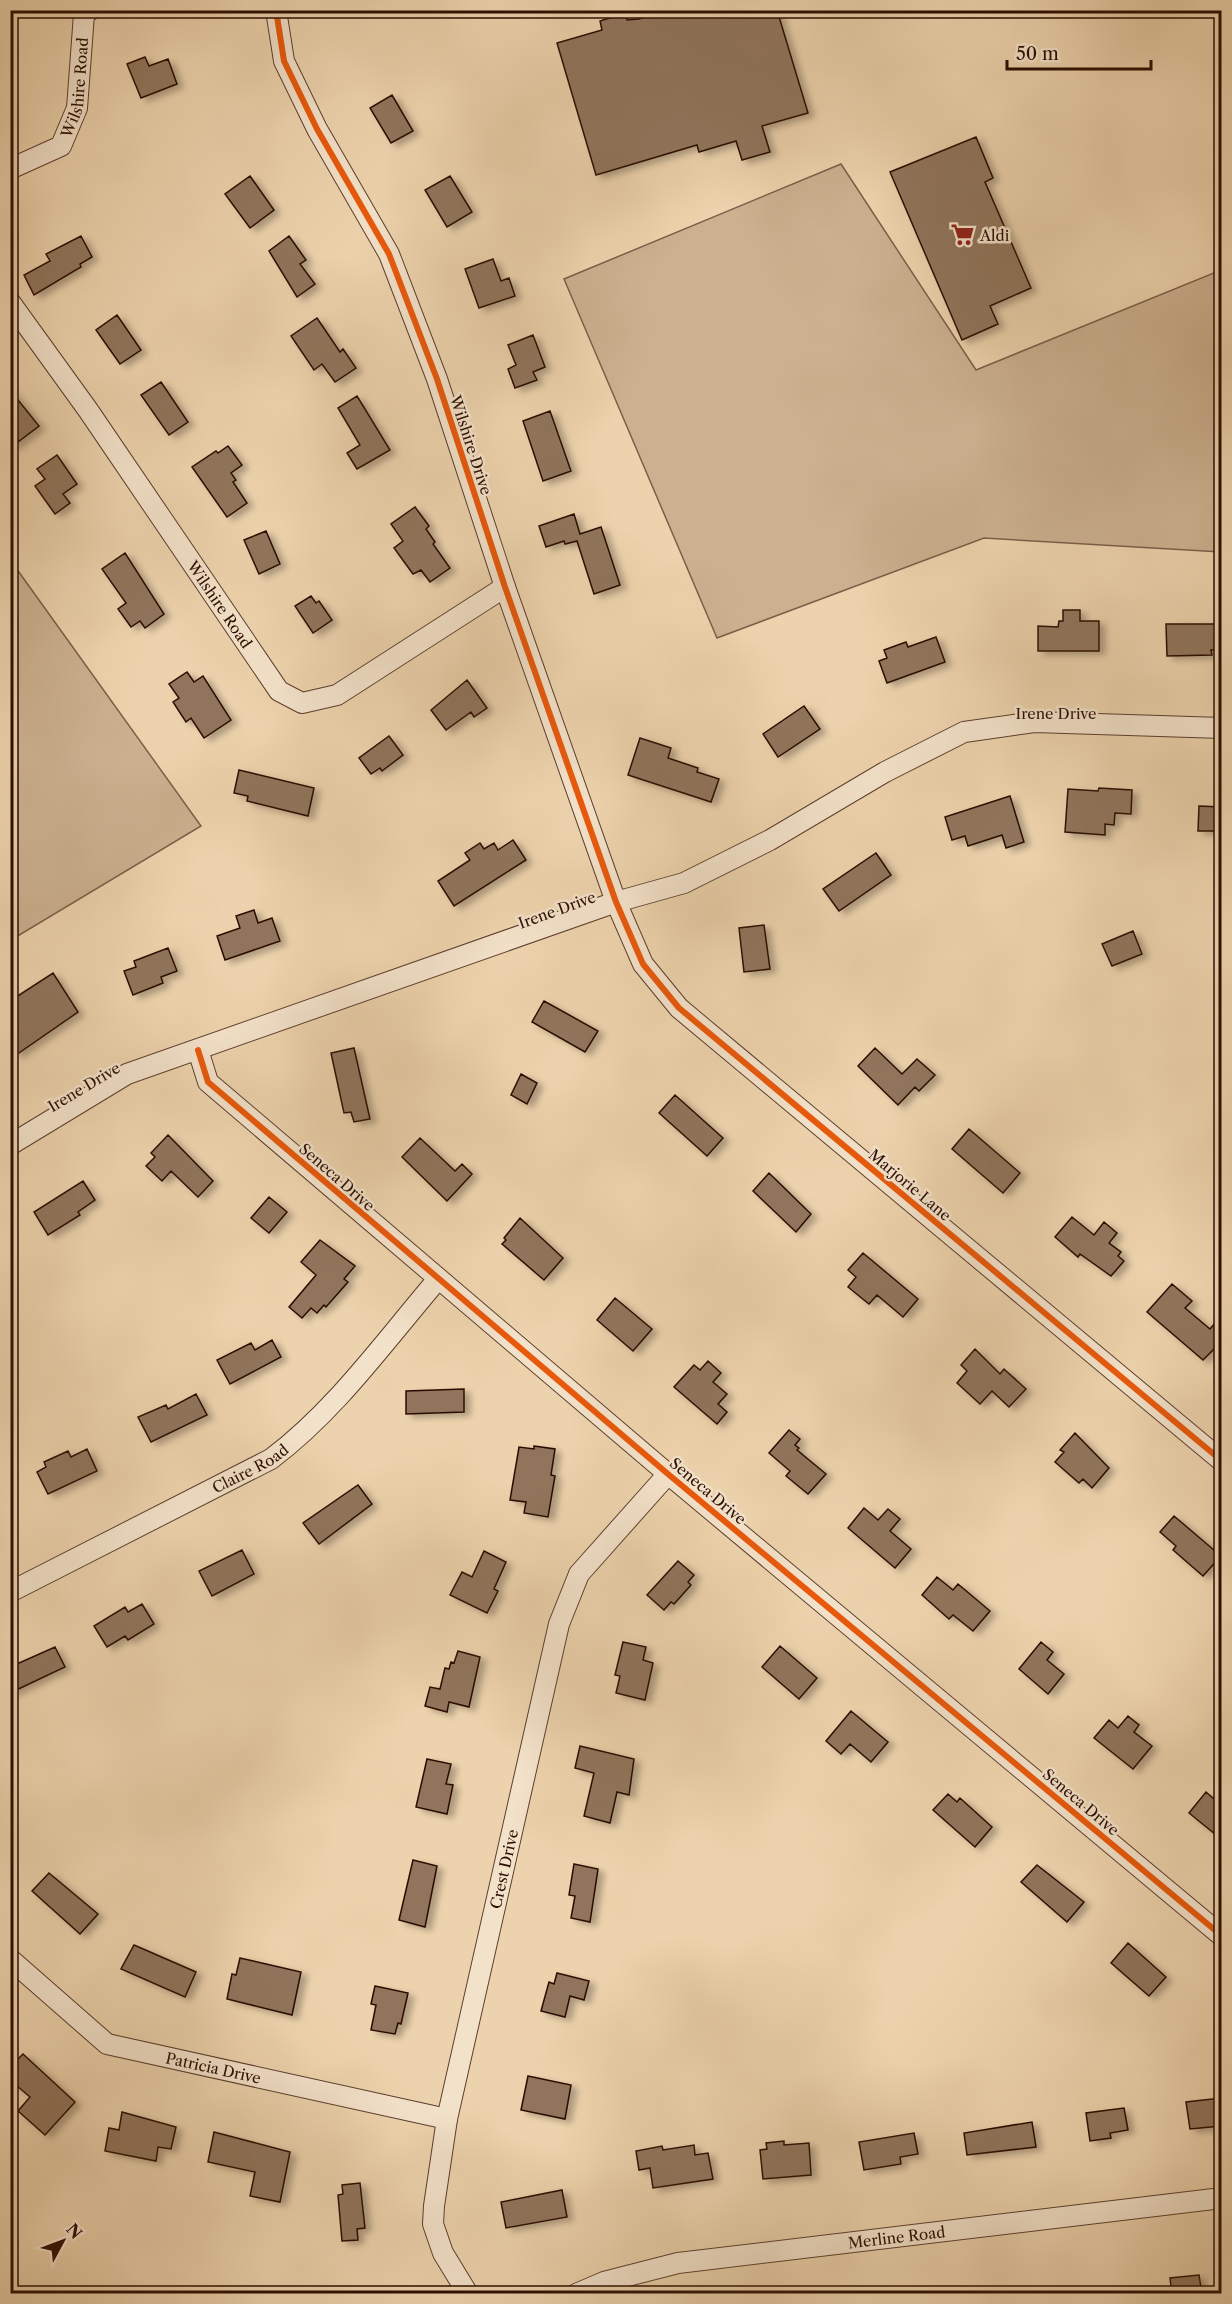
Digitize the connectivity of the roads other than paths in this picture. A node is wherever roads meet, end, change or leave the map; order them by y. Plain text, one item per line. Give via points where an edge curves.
1 (90, 10) edge
2 (276, 10) edge
3 (10, 169) edge
4 (10, 302) edge
5 (505, 587) junction
6 (1221, 728) edge
7 (616, 902) junction
8 (198, 1050) junction
9 (10, 1146) edge
10 (438, 1279) junction
11 (1221, 1461) edge
12 (668, 1474) junction
13 (10, 1592) edge
14 (1221, 1936) edge
15 (10, 1959) edge
16 (447, 2119) junction
17 (1221, 2198) edge
18 (468, 2294) edge
19 (576, 2294) edge

1 - 3 street, Wilshire Road via 84,14 77,108 61,146
2 - 5 street, Wilshire Drive via 284,61 317,129 388,254 437,379
4 - 5 street, Wilshire Road via 279,692 302,703 337,695
5 - 7 street, Wilshire Drive
6 - 7 street, Irene Drive via 1034,722 964,732 684,883
7 - 8 street, Irene Drive
7 - 11 street, Marjorie Lane via 643,964 679,1008
8 - 9 street, Irene Drive via 127,1074
8 - 10 street, Seneca Drive via 208,1082
10 - 12 street, Seneca Drive
10 - 13 street, Claire Road via 327,1410 271,1459
12 - 14 street, Seneca Drive
12 - 16 street, Crest Drive via 579,1574 558,1624
15 - 16 street, Patricia Drive via 107,2044
16 - 18 street, Crest Drive via 434,2224 443,2253
17 - 19 street, Merline Road via 678,2263 603,2282

